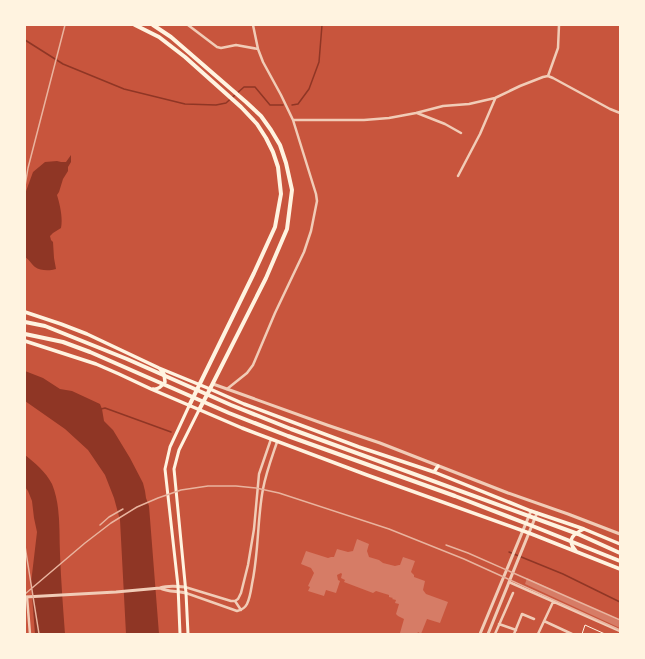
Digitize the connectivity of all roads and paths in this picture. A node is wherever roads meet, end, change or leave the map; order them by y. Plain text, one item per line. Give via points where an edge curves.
1 (135, 25) edge
2 (153, 25) edge
3 (188, 25) edge
4 (253, 25) edge
5 (560, 25) edge
6 (258, 49) junction
7 (548, 76) junction
8 (496, 98) junction
9 (416, 113) junction
10 (620, 114) edge
11 (293, 120) junction
12 (461, 133) dead end
13 (458, 176) dead end
14 (25, 312) edge
15 (25, 322) edge
16 (25, 334) edge
17 (25, 341) edge
18 (159, 368) junction
19 (199, 384) junction
20 (212, 384) junction
21 (151, 389) junction
22 (210, 389) junction
23 (227, 389) junction
24 (189, 406) junction
25 (199, 410) junction
26 (271, 439) junction
27 (277, 442) junction
28 (438, 466) junction
29 (434, 472) junction
30 (530, 511) junction
31 (536, 513) junction
32 (584, 529) junction
33 (523, 530) junction
34 (529, 533) junction
35 (620, 534) edge
36 (620, 544) edge
37 (576, 552) junction
38 (620, 553) edge
39 (620, 561) edge
40 (620, 570) edge
41 (509, 582) junction
42 (176, 586) junction
43 (185, 587) junction
44 (160, 588) junction
45 (175, 591) junction
46 (186, 593) junction
47 (513, 593) dead end
48 (27, 597) edge
49 (235, 601) junction
50 (553, 602) junction
51 (241, 610) junction
52 (534, 619) dead end
53 (544, 621) junction
54 (499, 624) junction
55 (516, 630) junction
56 (620, 632) edge
57 (30, 634) edge
58 (180, 634) edge
59 (188, 634) edge
60 (480, 634) edge
61 (488, 634) edge
62 (496, 634) edge
63 (514, 634) edge
64 (538, 634) edge
65 (572, 634) edge
66 (582, 634) edge
67 (605, 634) edge

1 - 19 highway via 159,37 185,57 241,107 266,138 278,167 281,194 275,227
2 - 20 highway via 171,37 261,116 280,146 292,190 287,229 266,278
3 - 6 street via 217,47 236,45
4 - 6 street
5 - 7 street via 558,48
6 - 11 street
7 - 8 street
7 - 10 street
8 - 9 street via 442,106
8 - 13 street
9 - 11 street via 364,120
9 - 12 street
11 - 23 street via 317,198 311,231 253,365
14 - 18 main road via 87,334
15 - 38 highway via 45,326 231,406 578,534
16 - 39 highway via 63,342 90,352 222,410 530,524
17 - 21 main road via 96,364
18 - 19 main road
18 - 21 main road via 164,374 164,382 160,388
19 - 22 main road
19 - 24 highway
20 - 22 highway
20 - 23 street
21 - 24 main road
22 - 25 highway
22 - 29 main road via 359,447
23 - 28 street
24 - 25 main road
24 - 42 main road via 170,448 165,469
25 - 26 main road
25 - 43 main road via 179,450 174,469
26 - 27 main road
26 - 49 street via 259,474 248,565 241,593
27 - 33 main road
27 - 51 street via 260,505 256,568 247,604
28 - 29 main road
28 - 35 street
29 - 30 main road
30 - 31 main road
30 - 33 street
31 - 32 main road
31 - 34 street
32 - 36 main road
32 - 37 main road via 575,533 571,539
33 - 34 main road
33 - 60 street
34 - 37 main road
34 - 41 street
37 - 40 main road
41 - 50 street
41 - 61 street
42 - 43 street
42 - 44 street
42 - 45 main road
43 - 46 main road
43 - 49 street
44 - 45 street via 164,591
44 - 48 street
45 - 46 street
45 - 58 main road
46 - 51 street via 237,611
46 - 59 main road
47 - 54 street
48 - 57 street
49 - 51 street
50 - 53 street
50 - 56 street
52 - 55 street via 522,614
53 - 64 street
53 - 65 street
54 - 55 street
54 - 62 street
55 - 63 street
66 - 67 path via 585,625

